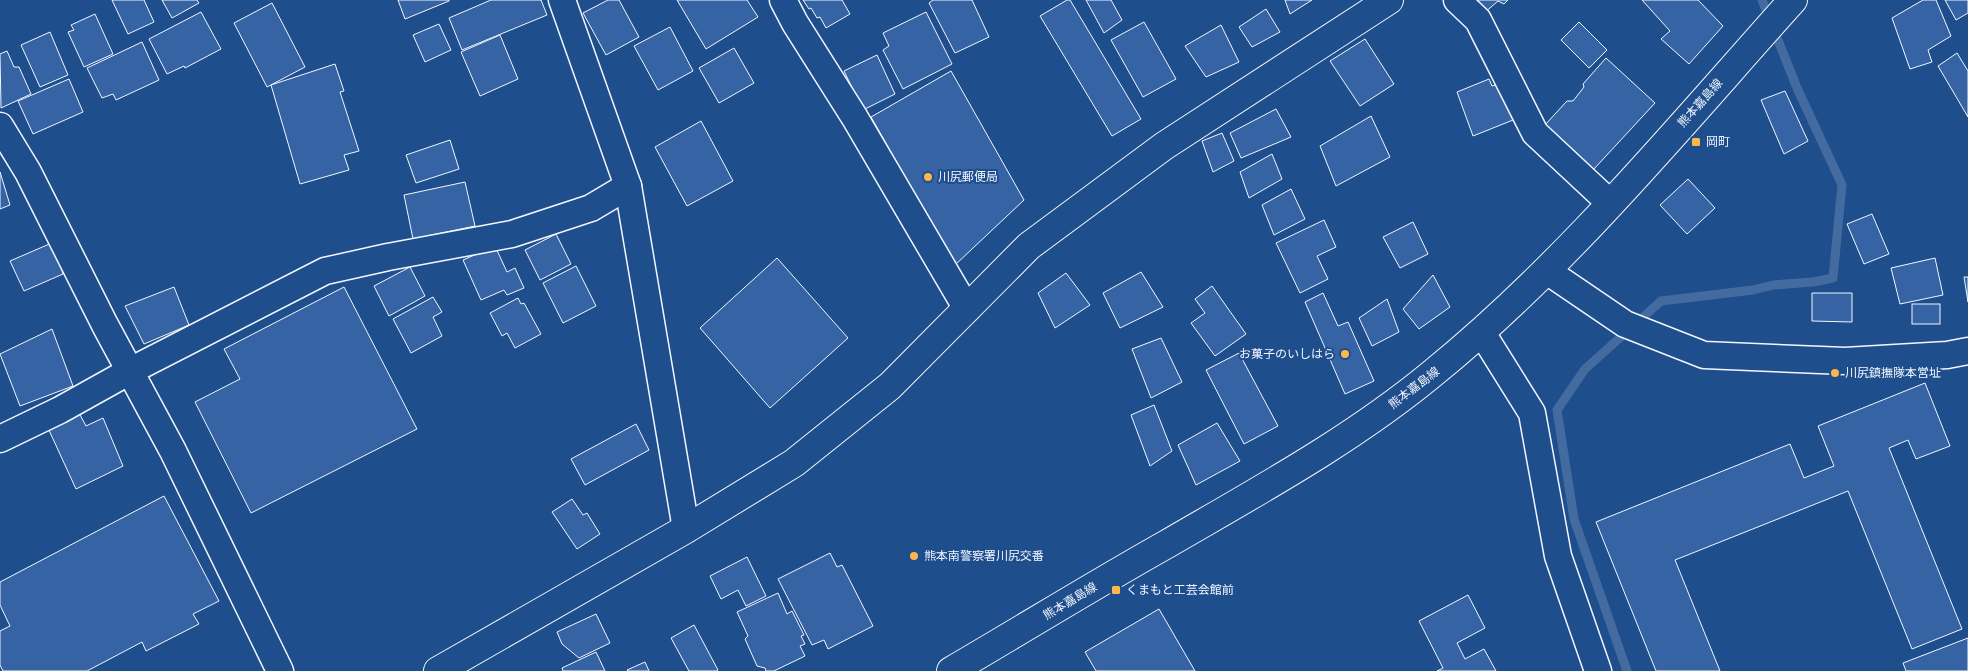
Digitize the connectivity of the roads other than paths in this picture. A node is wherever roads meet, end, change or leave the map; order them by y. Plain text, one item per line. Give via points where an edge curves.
1 (783, 0) edge
2 (1389, 0) edge
3 (1457, 0) edge
4 (1793, 0) edge
5 (565, 1) edge
6 (0, 126) edge
7 (628, 186) junction
8 (1610, 202) junction
9 (1546, 271) junction
10 (966, 309) junction
11 (1482, 333) junction
12 (1968, 351) edge
13 (130, 371) junction
14 (0, 439) edge
15 (686, 529) junction
16 (280, 671) edge
17 (438, 671) edge
18 (950, 671) edge
19 (1598, 671) edge

1 - 10 street
2 - 10 street via 1164,146 1029,246
3 - 8 street via 1478,20 1536,133
4 - 8 street, 熊本嘉島線
5 - 7 street
6 - 13 street via 28,172
7 - 13 street via 591,208 512,234 325,271
7 - 15 street
8 - 9 street, 熊本嘉島線
9 - 11 street, 熊本嘉島線
9 - 12 street via 1625,324 1704,355 1845,361
10 - 15 street via 890,386 794,462
11 - 18 street, 熊本嘉島線 via 1374,418 1285,476
11 - 19 street via 1532,413 1558,556
13 - 14 street
13 - 16 street
15 - 17 street

